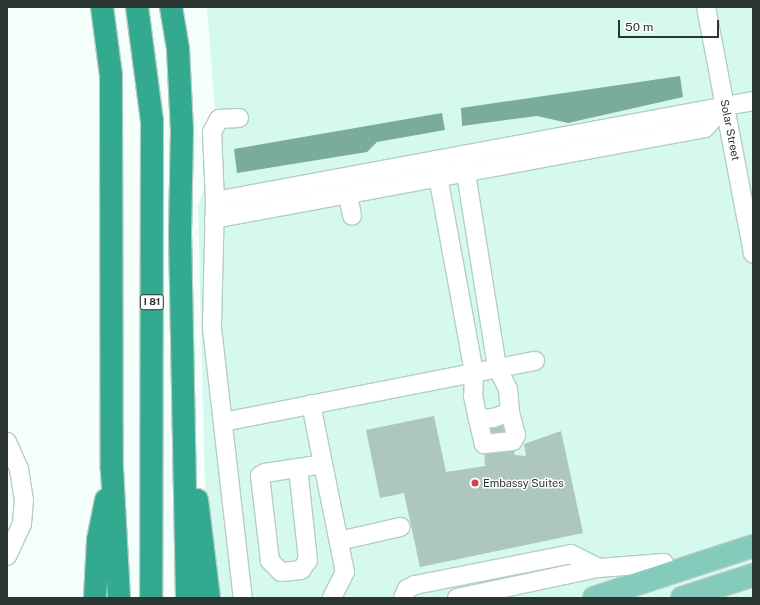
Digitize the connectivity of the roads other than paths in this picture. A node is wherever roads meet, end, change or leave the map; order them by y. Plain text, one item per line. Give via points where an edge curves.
1 (102, 7) edge
2 (137, 7) edge
3 (171, 7) edge
4 (706, 7) edge
5 (753, 101) edge
6 (725, 106) junction
7 (239, 118) dead end
8 (463, 155) junction
9 (435, 160) junction
10 (466, 173) junction
11 (438, 178) junction
12 (348, 195) junction
13 (215, 201) junction
14 (352, 216) dead end
15 (214, 219) junction
16 (753, 254) edge
17 (535, 361) dead end
18 (497, 367) junction
19 (474, 372) junction
20 (182, 390) junction
21 (311, 404) junction
22 (510, 412) junction
23 (478, 419) junction
24 (223, 422) junction
25 (7, 442) edge
26 (323, 464) junction
27 (298, 468) junction
28 (112, 469) junction
29 (400, 527) dead end
30 (339, 540) junction
31 (152, 541) junction
32 (753, 546) edge
33 (7, 556) edge
34 (598, 568) junction
35 (666, 574) junction
36 (750, 578) edge
37 (95, 598) edge
38 (119, 598) edge
39 (152, 598) edge
40 (162, 598) edge
41 (187, 598) edge
42 (209, 598) edge
43 (243, 598) edge
44 (332, 598) edge
45 (403, 598) edge
46 (457, 598) edge
47 (594, 598) edge
48 (682, 598) edge

1 - 28 highway via 111,75 113,160
2 - 31 highway, I 81 via 152,121
3 - 20 highway via 178,49 182,130
4 - 6 street, Solar Street
5 - 6 street
6 - 8 street
6 - 10 street via 705,128
6 - 16 street, Solar Street
7 - 13 street via 224,116 214,124 212,155
8 - 9 street
8 - 10 street
9 - 11 street
9 - 13 street
10 - 11 street
10 - 18 street
11 - 12 street
11 - 19 street
12 - 14 street
12 - 15 street
13 - 15 street
15 - 24 street via 212,328
17 - 18 street
18 - 19 street
18 - 22 street via 508,389
19 - 21 street
19 - 23 street via 473,396
20 - 41 highway
20 - 42 highway
21 - 24 street
21 - 26 street
22 - 23 street
22 - 23 street via 516,435 513,440 484,444
24 - 43 street
25 - 33 street via 19,469 24,500 22,524
26 - 27 street
26 - 30 street
27 - 27 street via 265,473 259,481 270,561 281,572 301,570 308,560
28 - 37 highway via 98,540
28 - 38 highway
29 - 30 street
30 - 44 street via 345,572
31 - 39 highway, I 81
31 - 40 highway
32 - 35 main road
34 - 35 street via 664,563
34 - 45 street via 571,554 415,585 407,589
34 - 46 street
35 - 47 main road
36 - 48 main road

